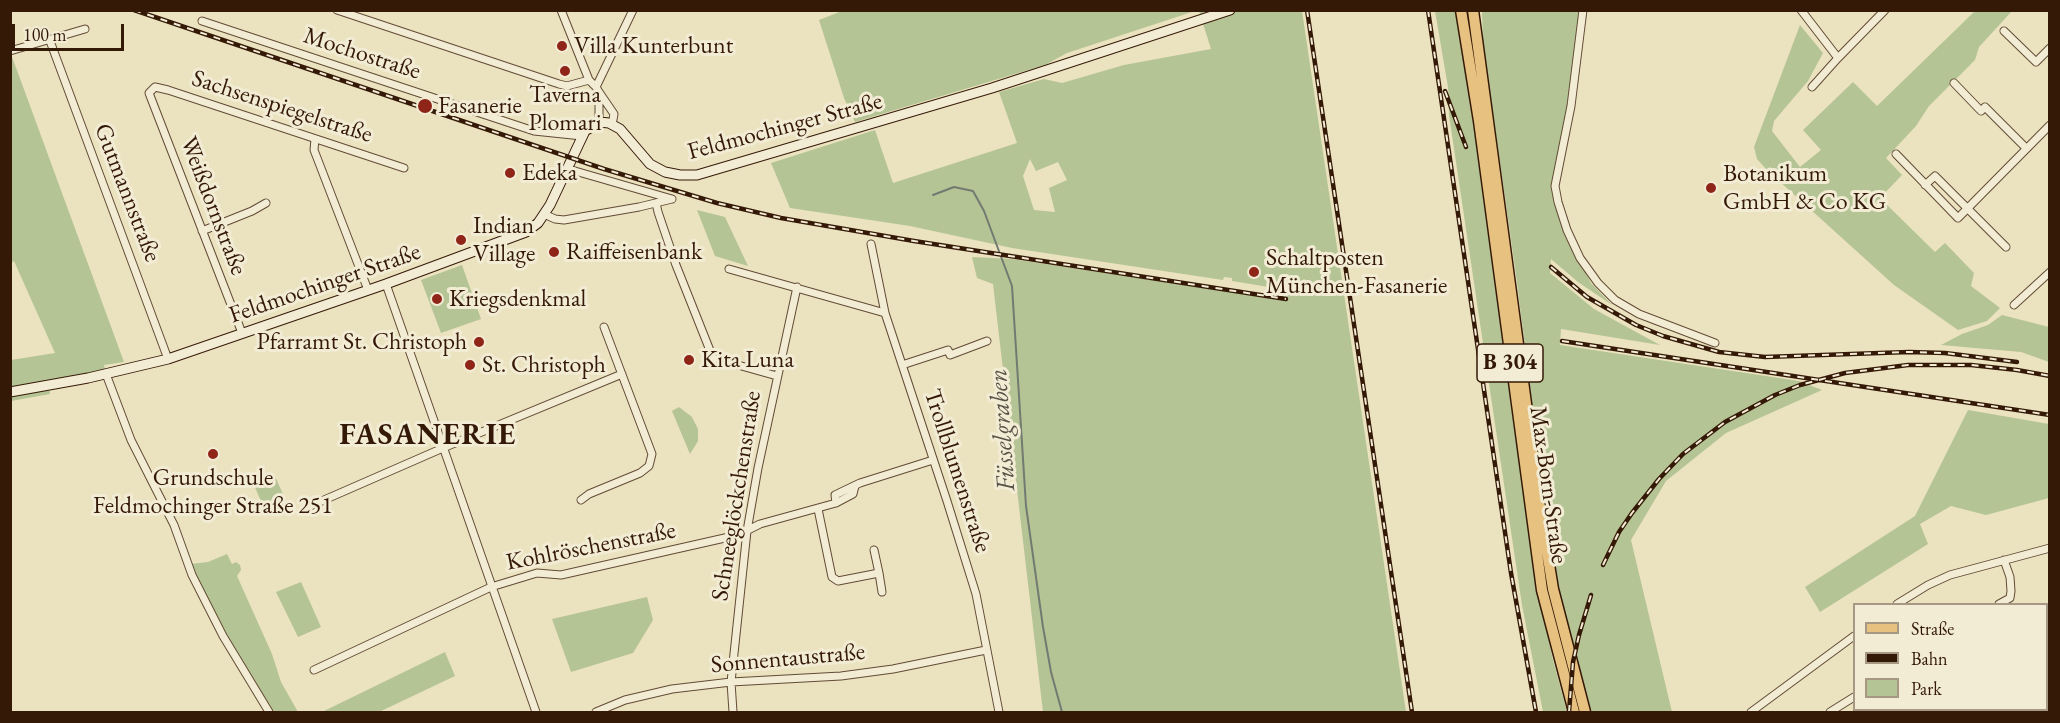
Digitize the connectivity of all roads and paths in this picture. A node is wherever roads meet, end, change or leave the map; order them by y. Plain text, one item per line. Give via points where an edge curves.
1 (337, 10) edge
2 (561, 10) edge
3 (1230, 10) edge
4 (1461, 10) edge
5 (1473, 10) edge
6 (1582, 10) edge
7 (1801, 10) edge
8 (1885, 10) edge
9 (632, 11) edge
10 (202, 21) dead end
11 (85, 29) dead end
12 (2004, 31) dead end
13 (50, 41) junction
14 (2049, 48) edge
15 (10, 51) edge
16 (1838, 58) junction
17 (589, 80) junction
18 (1954, 83) dead end
19 (1812, 87) dead end
20 (598, 90) junction
21 (149, 93) joint
22 (599, 122) junction
23 (612, 124) junction
24 (2049, 125) edge
25 (582, 136) junction
26 (315, 140) junction
27 (2026, 148) junction
28 (1896, 154) dead end
29 (404, 168) dead end
30 (568, 169) junction
31 (1925, 185) junction
32 (266, 203) dead end
33 (656, 204) junction
34 (1968, 208) junction
35 (544, 214) junction
36 (202, 231) junction
37 (871, 244) dead end
38 (2006, 247) dead end
39 (729, 269) dead end
40 (2049, 272) edge
41 (386, 284) junction
42 (797, 287) junction
43 (368, 290) junction
44 (2014, 305) dead end
45 (885, 313) junction
46 (604, 327) dead end
47 (242, 333) junction
48 (987, 341) dead end
49 (1715, 343) dead end
50 (168, 359) junction
51 (902, 365) junction
52 (106, 374) junction
53 (622, 374) junction
54 (777, 376) junction
55 (10, 392) edge
56 (443, 448) junction
57 (933, 460) junction
58 (581, 500) dead end
59 (308, 507) dead end
60 (818, 509) junction
61 (747, 531) junction
62 (2049, 548) edge
63 (874, 550) dead end
64 (2004, 560) junction
65 (879, 573) junction
66 (491, 587) junction
67 (882, 592) dead end
68 (1899, 603) edge
69 (2002, 603) edge
70 (1853, 637) edge
71 (986, 650) junction
72 (314, 670) dead end
73 (731, 682) junction
74 (1853, 698) edge
75 (269, 712) edge
76 (536, 712) edge
77 (596, 712) edge
78 (733, 712) edge
79 (999, 712) edge
80 (1574, 712) edge
81 (1585, 712) edge
82 (1751, 712) edge
83 (1830, 712) edge

1 - 17 street via 567,86
2 - 17 street
3 - 23 main road, Feldmochinger Straße via 992,88 697,175 672,174 650,164
4 - 80 main road, Max-Born-Straße / B 304 via 1542,590
5 - 81 main road, Max-Born-Straße / B 304 via 1541,515 1553,589
6 - 49 street via 1571,106 1555,186 1567,230 1580,258 1615,300 1639,314
7 - 16 street
8 - 16 street
9 - 20 street
10 - 25 street, Mochostraße via 534,131
11 - 13 street
12 - 14 street via 2036,62
13 - 15 street
13 - 50 street, Gutmannstraße
16 - 19 street
17 - 20 street
18 - 27 street
20 - 22 street
20 - 23 street via 614,114
21 - 26 street, Sachsenspiegelstraße via 155,87 168,90
21 - 36 street, Weißdornstraße
22 - 23 main road
22 - 25 main road, Feldmochinger Straße
24 - 27 street
25 - 30 main road, Feldmochinger Straße
26 - 29 street, Sachsenspiegelstraße
26 - 43 street via 314,150
27 - 34 street
28 - 31 street
30 - 33 street via 672,199
30 - 35 main road, Feldmochinger Straße
31 - 34 street via 1935,176
31 - 34 street via 1958,218
32 - 36 street
33 - 35 street via 564,220
33 - 54 street via 713,358
34 - 38 street
35 - 41 main road, Feldmochinger Straße via 526,232
36 - 47 street, Weißdornstraße
37 - 45 street, Trollblumenstraße
39 - 42 street
40 - 44 street
41 - 43 main road, Feldmochinger Straße
41 - 56 street
42 - 45 street
42 - 54 street, Schneeglöckchenstraße
43 - 47 main road, Feldmochinger Straße
45 - 51 street, Trollblumenstraße
46 - 53 street
47 - 50 main road, Feldmochinger Straße
48 - 51 street via 950,356 948,350
50 - 52 main road, Feldmochinger Straße
51 - 57 street, Trollblumenstraße
52 - 55 main road, Feldmochinger Straße
52 - 75 street via 131,440 174,525 192,575
53 - 56 street
53 - 58 street via 652,454 649,466
54 - 61 street, Schneeglöckchenstraße
56 - 59 street
56 - 66 street
57 - 60 street, Kohlröschenstraße via 855,486 854,494
57 - 71 street, Trollblumenstraße via 976,594
60 - 61 street, Kohlröschenstraße
60 - 65 street via 832,577 838,581
61 - 66 street, Kohlröschenstraße via 561,576 537,573
61 - 73 street, Schneeglöckchenstraße
62 - 64 street
63 - 65 street
64 - 68 street via 1950,575
64 - 69 street via 2011,591 2010,598
65 - 67 street
66 - 72 street, Kohlröschenstraße
66 - 76 street
70 - 82 street
71 - 73 street, Sonnentaustraße via 841,676
71 - 79 street, Trollblumenstraße
73 - 77 street, Sonnentaustraße via 630,698
73 - 78 street, Schneeglöckchenstraße
74 - 83 street

